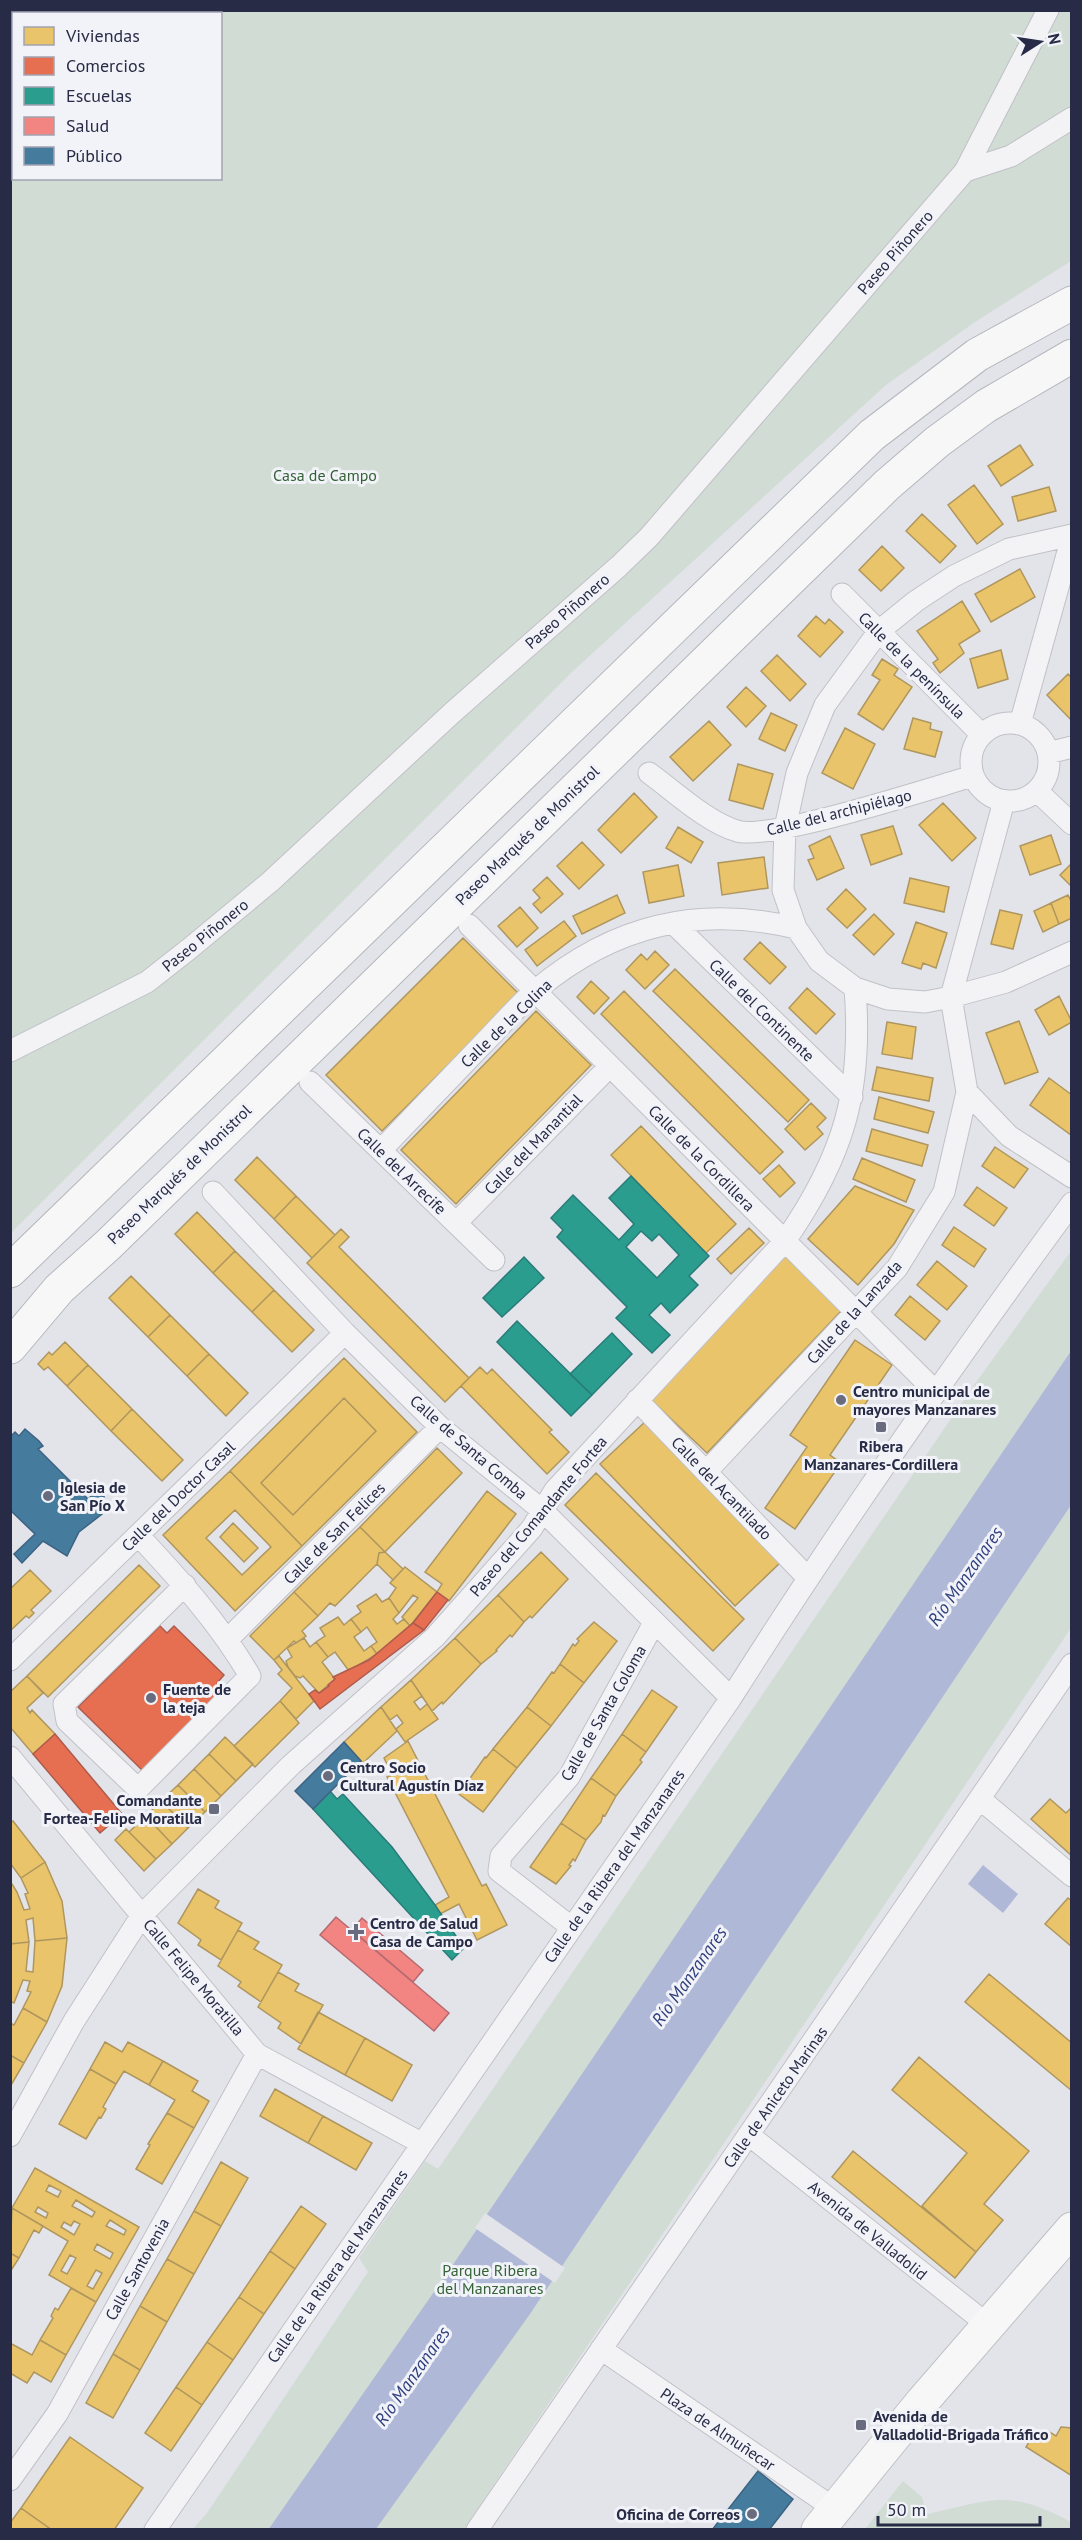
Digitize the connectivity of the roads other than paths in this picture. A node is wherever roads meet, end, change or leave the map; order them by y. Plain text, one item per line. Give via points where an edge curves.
1 (1047, 10) edge
2 (1071, 118) edge
3 (965, 171) junction
4 (1071, 303) edge
5 (1071, 356) edge
6 (1071, 376) edge
7 (986, 406) junction
8 (1071, 536) edge
9 (842, 594) dead end
10 (879, 632) junction
11 (1020, 724) junction
12 (982, 735) junction
13 (1071, 747) edge
14 (1048, 753) junction
15 (649, 773) dead end
16 (973, 776) junction
17 (1037, 791) junction
18 (1004, 801) junction
19 (1071, 824) edge
20 (785, 828) junction
21 (673, 923) junction
22 (469, 925) dead end
23 (796, 928) junction
24 (1071, 952) edge
25 (855, 988) junction
26 (534, 991) junction
27 (951, 997) junction
28 (10, 1051) edge
29 (609, 1066) junction
30 (310, 1082) dead end
31 (967, 1092) junction
32 (852, 1097) junction
33 (381, 1150) junction
34 (1071, 1177) edge
35 (213, 1192) dead end
36 (1071, 1203) edge
37 (456, 1223) junction
38 (785, 1241) junction
39 (494, 1260) dead end
40 (10, 1271) edge
41 (856, 1313) junction
42 (345, 1333) junction
43 (10, 1347) edge
44 (935, 1391) junction
45 (637, 1400) junction
46 (440, 1426) junction
47 (706, 1472) junction
48 (543, 1511) junction
49 (138, 1535) junction
50 (807, 1577) junction
51 (185, 1585) junction
52 (654, 1623) junction
53 (228, 1639) junction
54 (10, 1660) edge
55 (1071, 1665) edge
56 (731, 1698) junction
57 (10, 1757) edge
58 (980, 1799) junction
59 (1071, 1876) edge
60 (142, 1915) junction
61 (571, 1927) junction
62 (257, 2054) junction
63 (749, 2135) junction
64 (10, 2136) edge
65 (421, 2143) junction
66 (1071, 2229) edge
67 (988, 2325) junction
68 (601, 2349) junction
69 (10, 2480) edge
70 (826, 2519) edge
71 (155, 2529) edge
72 (477, 2529) edge

1 - 3 street, Paseo Piñonero
2 - 3 street via 1011,156
3 - 28 street, Paseo Piñonero via 662,523 619,566 452,713 270,882 189,949 147,982
4 - 40 main road via 977,355 872,435
5 - 7 main road, Paseo Marqués de Monistrol
6 - 7 main road via 1041,391
7 - 43 main road, Paseo Marqués de Monistrol via 937,441 887,485 59,1289
8 - 10 street via 1009,549 954,576
8 - 11 street
9 - 10 street, Calle de la península
10 - 12 street, Calle de la península
10 - 20 street via 825,705 797,773
11 - 12 street via 999,725
11 - 14 street via 1038,735
12 - 16 street via 972,754
13 - 14 street
14 - 17 street via 1048,774
15 - 20 street, Calle del archipiélago via 724,826 752,834
16 - 18 street via 986,793
16 - 20 street, Calle del archipiélago
17 - 18 street via 1016,801
17 - 19 street
18 - 27 street, Calle de la Lanzada
20 - 23 street via 783,890
21 - 23 street, Calle de la Colina via 736,917
21 - 26 street, Calle de la Colina via 641,931 590,952
21 - 32 street, Calle del Continente
22 - 26 street, Calle de la Cordillera
23 - 25 street via 819,961
24 - 27 street via 1006,982
25 - 27 street via 888,999 925,1002
25 - 32 street, Paseo del Comandante Fortea via 858,1029
26 - 29 street, Calle de la Cordillera
26 - 33 street, Calle de la Colina
27 - 31 street, Calle de la Lanzada
29 - 37 street, Calle del Manantial
29 - 38 street, Calle de la Cordillera
30 - 33 street, Calle del Arrecife
31 - 34 street via 1009,1136
31 - 41 street, Calle de la Lanzada via 944,1192 897,1269
32 - 38 street, Paseo del Comandante Fortea via 834,1157 812,1202
33 - 37 street, Calle del Arrecife
35 - 42 street, Calle de Santa Comba
36 - 44 street, Calle de la Ribera del Manzanares
37 - 39 street, Calle del Arrecife
38 - 41 street, Calle de la Cordillera
38 - 45 street, Paseo del Comandante Fortea
41 - 44 street, Calle de la Cordillera
41 - 47 street, Calle de la Lanzada
42 - 46 street, Calle de Santa Comba
42 - 49 street, Calle del Doctor Casal
44 - 50 street, Calle de la Ribera del Manzanares
45 - 47 street, Calle del Acantilado
45 - 48 street, Paseo del Comandante Fortea via 555,1490
46 - 48 street, Calle de Santa Comba
46 - 53 street, Calle de San Felices
47 - 50 street, Calle del Acantilado
48 - 52 street, Calle de Santa Comba
48 - 60 street, Paseo del Comandante Fortea via 435,1637 291,1765
49 - 51 street
49 - 54 street, Calle del Doctor Casal
50 - 56 street, Calle de la Ribera del Manzanares
51 - 53 street
51 - 53 street via 64,1704 67,1720 138,1789 250,1676
52 - 56 street, Calle de Santa Comba
52 - 61 street, Calle de Santa Coloma via 569,1777 498,1863 499,1871
55 - 58 street, Calle de Aniceto Marinas
56 - 61 street, Calle de la Ribera del Manzanares
57 - 60 street, Calle Felipe Moratilla
58 - 59 street
58 - 63 street, Calle de Aniceto Marinas
60 - 62 street, Calle Felipe Moratilla
60 - 64 street, Paseo del Comandante Fortea via 74,2021
61 - 65 street, Calle de la Ribera del Manzanares
62 - 65 street, Calle Felipe Moratilla
62 - 69 street, Calle Santovenia via 57,2414
63 - 67 street, Avenida de Valladolid
63 - 68 street, Calle de Aniceto Marinas
65 - 71 street, Calle de la Ribera del Manzanares
66 - 67 main road
67 - 70 main road
68 - 70 street, Plaza de Almuñecar
68 - 72 street, Calle de Aniceto Marinas

